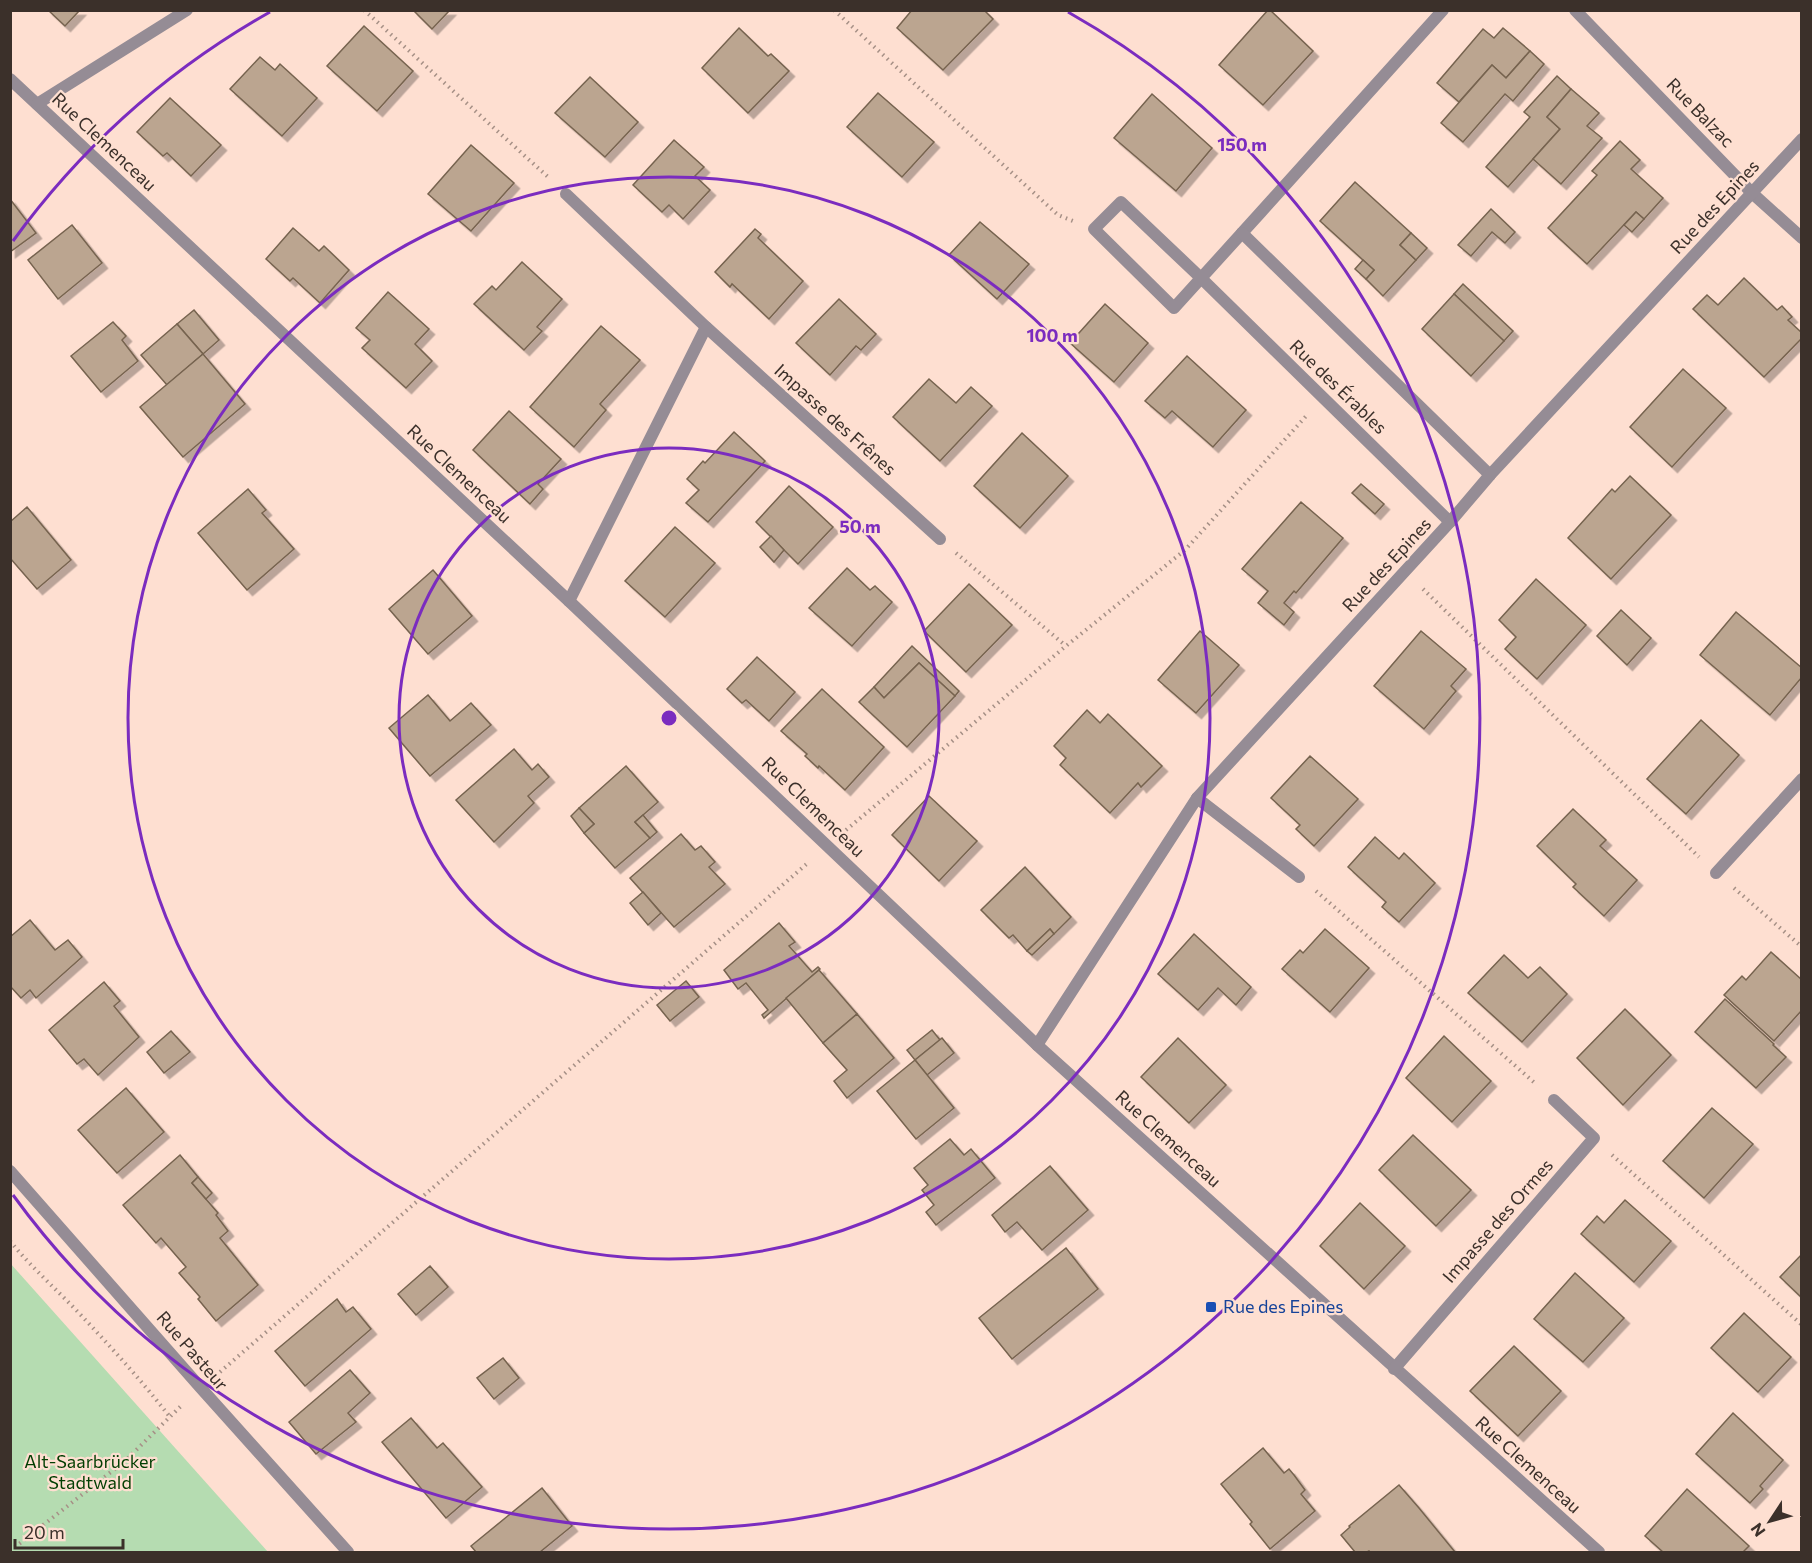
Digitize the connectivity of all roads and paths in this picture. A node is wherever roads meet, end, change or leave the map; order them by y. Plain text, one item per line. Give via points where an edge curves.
1 (187, 10) edge
2 (364, 10) edge
3 (834, 10) edge
4 (1443, 10) edge
5 (1575, 10) edge
6 (10, 79) edge
7 (38, 104) junction
8 (1802, 139) edge
9 (1752, 193) junction
10 (566, 194) joint
11 (1094, 229) junction
12 (1242, 233) junction
13 (1802, 238) edge
14 (1201, 278) junction
15 (706, 327) junction
16 (1323, 398) junction
17 (1490, 475) junction
18 (1450, 522) junction
19 (940, 539) joint
20 (1405, 572) junction
21 (569, 601) junction
22 (1066, 646) junction
23 (1802, 779) edge
24 (1197, 798) junction
25 (827, 846) junction
26 (1716, 873) junction
27 (1299, 877) joint
28 (1802, 946) edge
29 (1037, 1045) junction
30 (1554, 1100) joint
31 (1594, 1138) junction
32 (10, 1171) edge
33 (10, 1242) edge
34 (1802, 1325) edge
35 (1394, 1369) junction
36 (200, 1387) junction
37 (170, 1417) junction
38 (10, 1551) edge
39 (348, 1552) edge
40 (1599, 1552) edge

1 - 7 street
2 - 10 path
3 - 11 path via 1058,215
4 - 12 street
5 - 9 street, Rue Balzac
6 - 7 street, Rue Clemenceau
7 - 21 street, Rue Clemenceau
8 - 9 street, Rue des Epines
9 - 13 street, Rue Balzac
9 - 17 street, Rue des Epines
10 - 15 street, Impasse des Frênes
11 - 14 street, Rue des Érables via 1121,202
11 - 14 street via 1174,308
12 - 14 street
12 - 17 street
14 - 16 street, Rue des Érables
15 - 19 street, Impasse des Frênes
15 - 21 street
16 - 18 street, Rue des Érables
16 - 22 path via 1185,550
17 - 18 street, Rue des Epines
18 - 20 street, Rue des Epines
19 - 22 path
20 - 24 street, Rue des Epines
20 - 26 path
21 - 25 street, Rue Clemenceau
22 - 25 path
23 - 26 street
24 - 27 street
24 - 29 street, Rue des Epines
25 - 29 street, Rue Clemenceau
25 - 36 path
26 - 28 path
27 - 30 path
29 - 35 street, Rue Clemenceau
30 - 31 street
31 - 34 path
31 - 35 street, Impasse des Ormes
32 - 36 street, Rue Pasteur
33 - 37 path
35 - 40 street, Rue Clemenceau
36 - 37 path
36 - 39 street, Rue Pasteur
37 - 38 path via 125,1461

